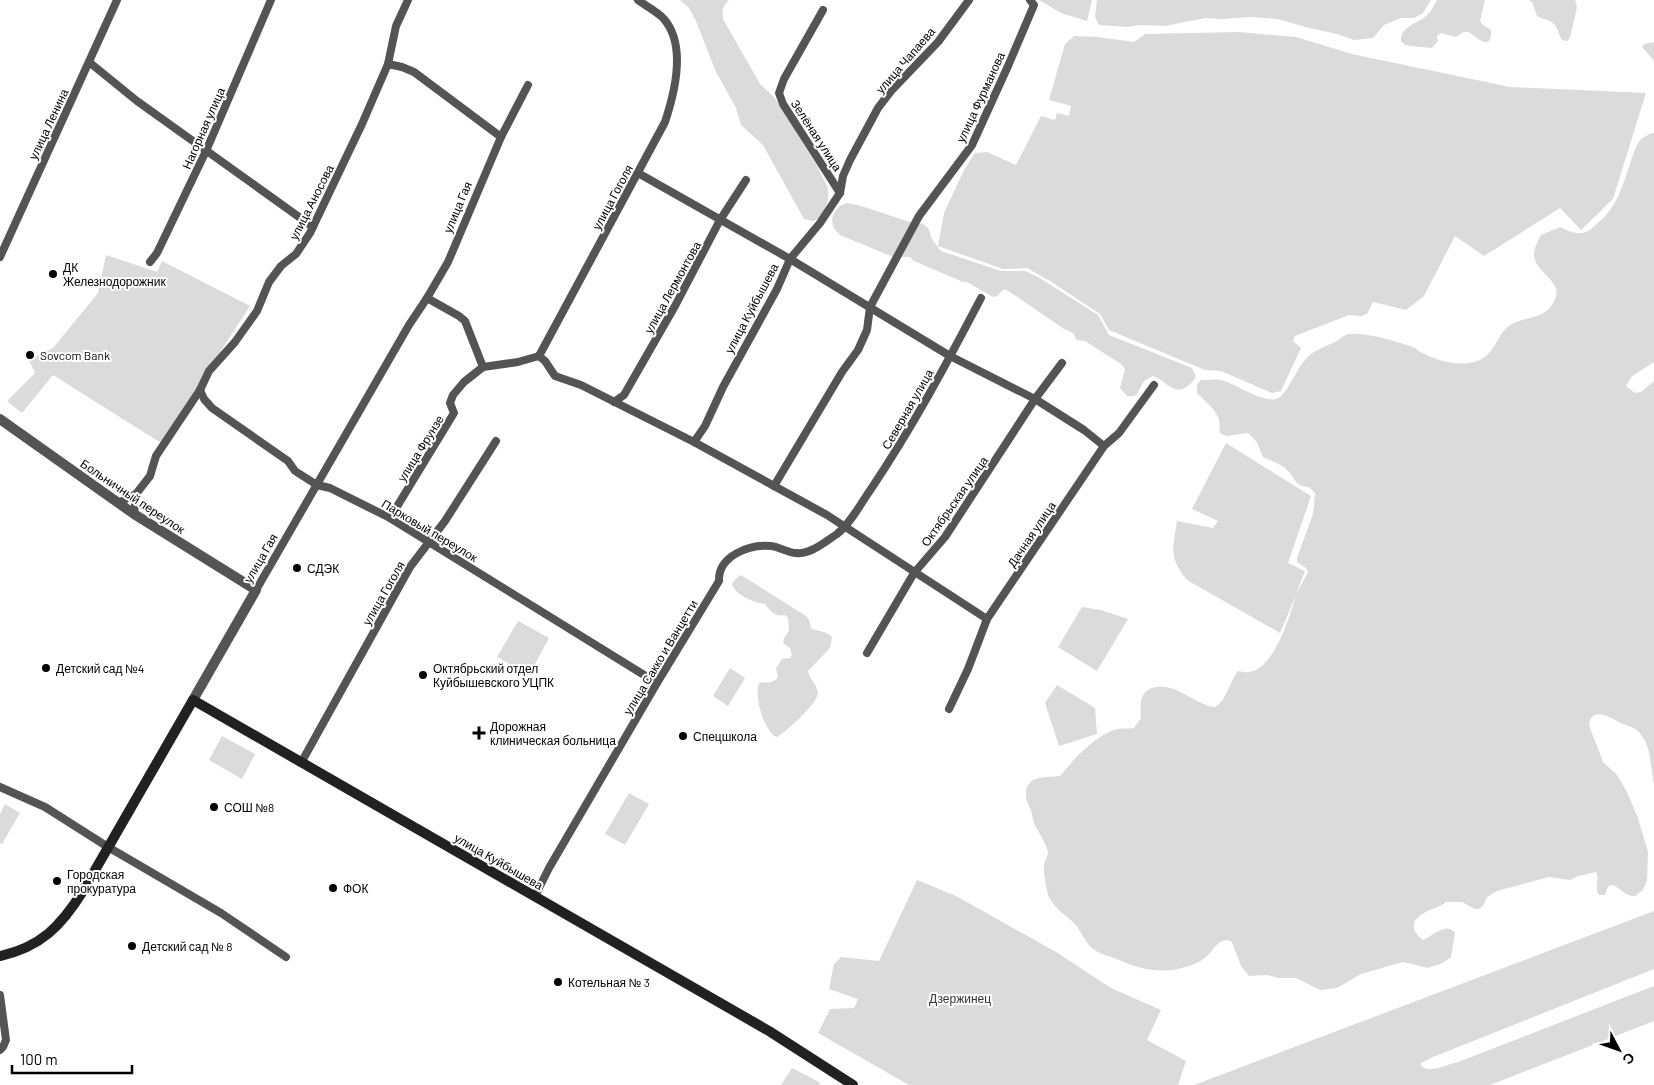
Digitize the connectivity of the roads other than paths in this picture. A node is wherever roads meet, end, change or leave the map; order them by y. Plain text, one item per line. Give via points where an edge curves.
1 (117, 0) edge
2 (271, 0) edge
3 (408, 0) edge
4 (638, 0) edge
5 (969, 0) edge
6 (1032, 3) edge
7 (823, 10) dead end
8 (90, 62) junction
9 (388, 64) junction
10 (528, 85) dead end
11 (501, 137) junction
12 (206, 151) junction
13 (638, 173) junction
14 (746, 180) dead end
15 (840, 192) junction
16 (720, 220) junction
17 (313, 227) junction
18 (0, 257) edge
19 (790, 259) junction
20 (150, 262) dead end
21 (427, 298) junction
22 (981, 298) dead end
23 (870, 307) junction
24 (539, 356) junction
25 (950, 356) junction
26 (1062, 362) dead end
27 (483, 366) junction
28 (1154, 385) dead end
29 (200, 390) junction
30 (1035, 399) junction
31 (614, 402) junction
32 (0, 418) edge
33 (496, 441) dead end
34 (694, 442) junction
35 (1104, 446) junction
36 (316, 485) junction
37 (774, 486) junction
38 (136, 494) junction
39 (118, 503) junction
40 (134, 514) junction
41 (390, 518) junction
42 (844, 527) junction
43 (429, 542) junction
44 (914, 572) junction
45 (256, 590) junction
46 (986, 619) junction
47 (867, 654) dead end
48 (657, 683) junction
49 (193, 700) junction
50 (949, 709) dead end
51 (302, 762) junction
52 (0, 787) edge
53 (108, 847) junction
54 (535, 896) junction
55 (0, 956) edge
56 (286, 957) dead end
57 (0, 995) edge
58 (0, 1050) edge
59 (853, 1085) edge

1 - 8 street, улица Ленина
2 - 12 street, Нагорная улица
3 - 9 street, улица Аносова via 396,26
4 - 13 street, улица Гоголя via 663,18 674,40 677,67 672,102 665,122
5 - 15 street, улица Чапаева via 938,42 878,108 850,160
6 - 23 street, улица Фурманова via 1008,66 972,144 919,216
7 - 15 street, Зелёная улица via 779,93
8 - 12 street
8 - 18 street, улица Ленина
9 - 11 street via 414,72
9 - 17 street, улица Аносова
10 - 11 street, улица Гая
11 - 21 street, улица Гая via 448,262
12 - 17 street
12 - 20 street, Нагорная улица
13 - 16 street
13 - 24 street, улица Гоголя
14 - 16 street, улица Лермонтова
15 - 19 street, улица Куйбышева via 820,223
16 - 19 street
16 - 31 street, улица Лермонтова via 624,395
17 - 29 street, улица Аносова via 296,254 280,266 269,282 258,311 209,371
19 - 23 street
19 - 34 street, улица Куйбышева via 778,289
21 - 27 street via 465,321
21 - 36 street, улица Гая
22 - 25 street, Северная улица
23 - 25 street
23 - 37 street via 867,330 858,350
24 - 27 street
24 - 31 street via 555,376
25 - 30 street
25 - 42 street, Северная улица via 900,445
26 - 30 street, Октябрьская улица
27 - 41 street, улица Фрунзе via 453,395 450,403 454,413
28 - 35 street, Дачная улица via 1119,433
29 - 36 street, Парковый переулок via 212,408
29 - 38 street, улица Аносова via 156,456 150,476
30 - 35 street
30 - 44 street, Октябрьская улица via 945,537
31 - 34 street
32 - 39 street, Больничный переулок
33 - 43 street, улица Гоголя
34 - 37 street
35 - 46 street, Дачная улица
36 - 41 street, Парковый переулок via 330,488
36 - 45 street, улица Гая
37 - 42 street
38 - 39 street, улица Аносова
38 - 40 street
39 - 40 street, Больничный переулок
40 - 45 street, Больничный переулок
41 - 43 street, Парковый переулок
42 - 44 street
42 - 48 street, улица Сакко и Ванцетти via 809,551 797,554 772,546 752,546 731,557 722,565 718,573 719,582
43 - 48 street, Парковый переулок
43 - 51 street, улица Гоголя via 410,566
44 - 46 street
44 - 47 street, Октябрьская улица
45 - 49 street, улица Гая
46 - 50 street, Дачная улица
48 - 54 street, улица Сакко и Ванцетти
49 - 51 main road, улица Куйбышева
49 - 53 main road, улица Гая
51 - 54 main road, улица Куйбышева
52 - 53 street via 45,807
53 - 55 main road, улица Гая via 73,907 51,933 33,945
53 - 56 street via 212,908
54 - 59 main road, улица Куйбышева via 791,1045
57 - 58 street via 6,1040

